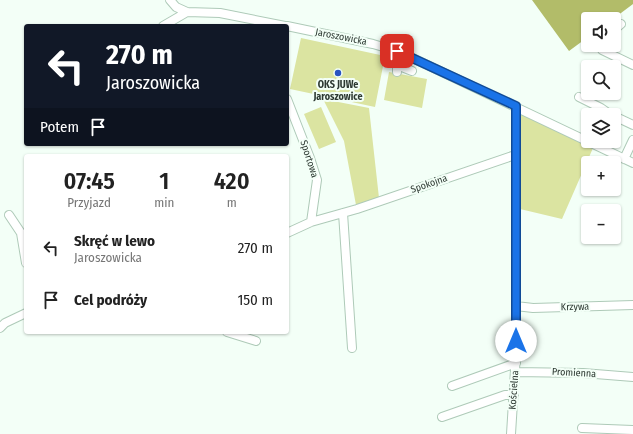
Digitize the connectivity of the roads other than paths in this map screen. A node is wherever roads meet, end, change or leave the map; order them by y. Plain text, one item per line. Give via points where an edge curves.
1 (170, 0) edge
2 (187, 12) junction
3 (248, 18) junction
4 (166, 24) edge
5 (251, 24) edge
6 (276, 24) edge
7 (289, 27) edge
8 (397, 51) junction
9 (606, 52) edge
10 (633, 65) edge
11 (412, 71) dead end
12 (579, 97) dead end
13 (289, 104) edge
14 (516, 106) junction
15 (601, 108) edge
16 (621, 119) edge
17 (633, 125) edge
18 (633, 140) edge
19 (515, 155) junction
20 (624, 159) junction
21 (633, 163) edge
22 (343, 213) junction
23 (9, 215) dead end
24 (311, 222) junction
25 (289, 232) edge
26 (24, 251) edge
27 (633, 305) edge
28 (516, 306) junction
29 (24, 315) edge
30 (0, 328) edge
31 (233, 334) edge
32 (256, 341) dead end
33 (352, 348) dead end
34 (515, 367) junction
35 (633, 377) edge
36 (452, 386) dead end
37 (514, 394) junction
38 (442, 417) dead end
39 (582, 428) dead end
40 (633, 430) edge
41 (511, 434) edge

1 - 2 street via 176,7
2 - 3 street, Jaroszowicka via 220,13
2 - 4 street
3 - 5 street
3 - 6 street, Jaroszowicka
7 - 8 street, Jaroszowicka
8 - 11 street via 397,68
8 - 14 street, Jaroszowicka
9 - 10 street
12 - 15 street
13 - 24 street, Sportowa via 317,180
14 - 19 street, Kościelna
14 - 20 street, Jaroszowicka
16 - 17 street
18 - 20 street
19 - 22 street, Spokojna
19 - 28 street, Kościelna
20 - 21 street, Jaroszowicka
22 - 24 street, Spokojna
22 - 33 street
23 - 26 street via 21,233
24 - 25 street, Spokojna
27 - 28 street, Krzywa via 533,308
28 - 34 street, Kościelna
29 - 30 street
31 - 32 street
34 - 35 street, Promienna
34 - 36 street, Promienna
34 - 37 street, Kościelna
37 - 38 street
37 - 41 street, Kościelna
39 - 40 street

